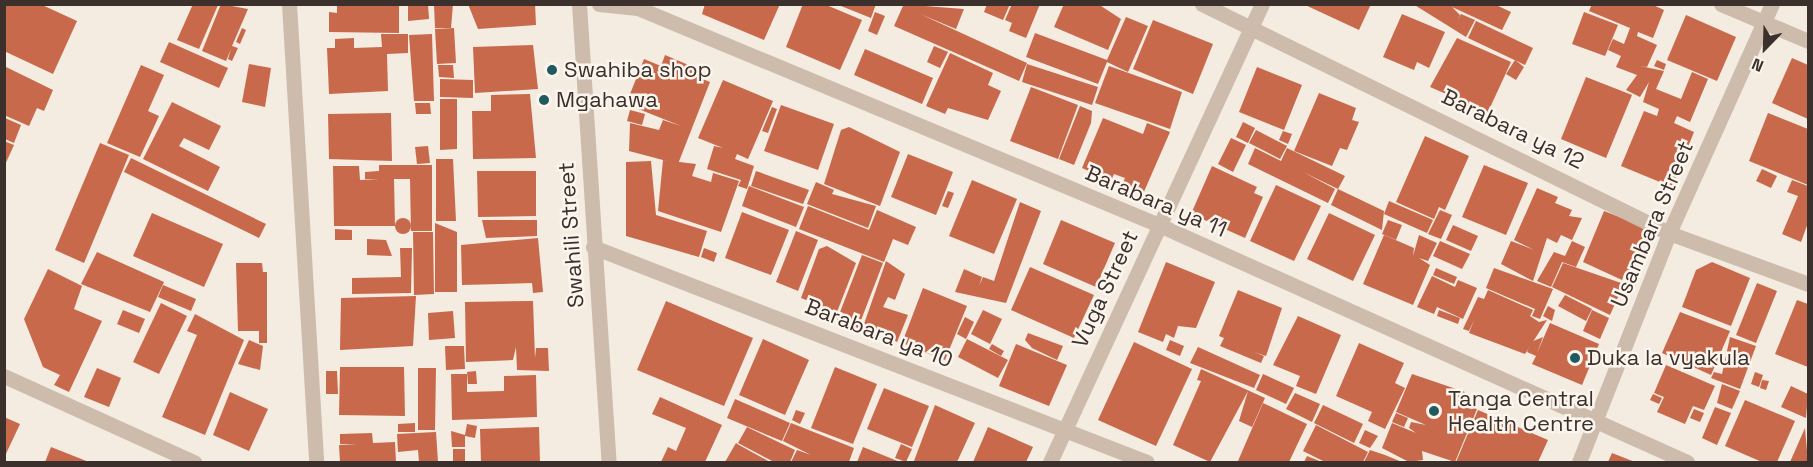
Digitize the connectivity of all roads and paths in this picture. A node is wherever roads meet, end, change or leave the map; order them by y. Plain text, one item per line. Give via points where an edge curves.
1 (290, 4) edge
2 (579, 4) edge
3 (599, 4) edge
4 (1202, 4) edge
5 (1262, 4) edge
6 (1721, 4) edge
7 (1772, 4) edge
8 (1764, 22) junction
9 (1252, 25) junction
10 (1809, 41) edge
11 (1159, 225) junction
12 (1670, 232) junction
13 (593, 247) junction
14 (1809, 284) edge
15 (4, 376) edge
16 (1595, 424) junction
17 (1065, 430) junction
18 (194, 462) edge
19 (316, 462) edge
20 (609, 462) edge
21 (1050, 462) edge
22 (1148, 462) edge
23 (1579, 462) edge
24 (1688, 462) edge

1 - 19 street
2 - 13 street, Swahili Street
3 - 11 street, Barabara ya 11 via 638,8
4 - 9 street, Barabara ya 12
5 - 9 street, Vuga Street
6 - 8 street
7 - 8 street, Usambara Street
8 - 10 street
8 - 12 street, Usambara Street
9 - 11 street, Vuga Street
9 - 12 street, Barabara ya 12
11 - 16 street, Barabara ya 11
11 - 17 street, Vuga Street
12 - 14 street, Barabara ya 12
12 - 16 street, Usambara Street
13 - 17 street, Barabara ya 10
13 - 20 street, Swahili Street
15 - 18 street
16 - 23 street, Usambara Street
16 - 24 street, Barabara ya 11
17 - 21 street, Vuga Street
17 - 22 street, Barabara ya 10

